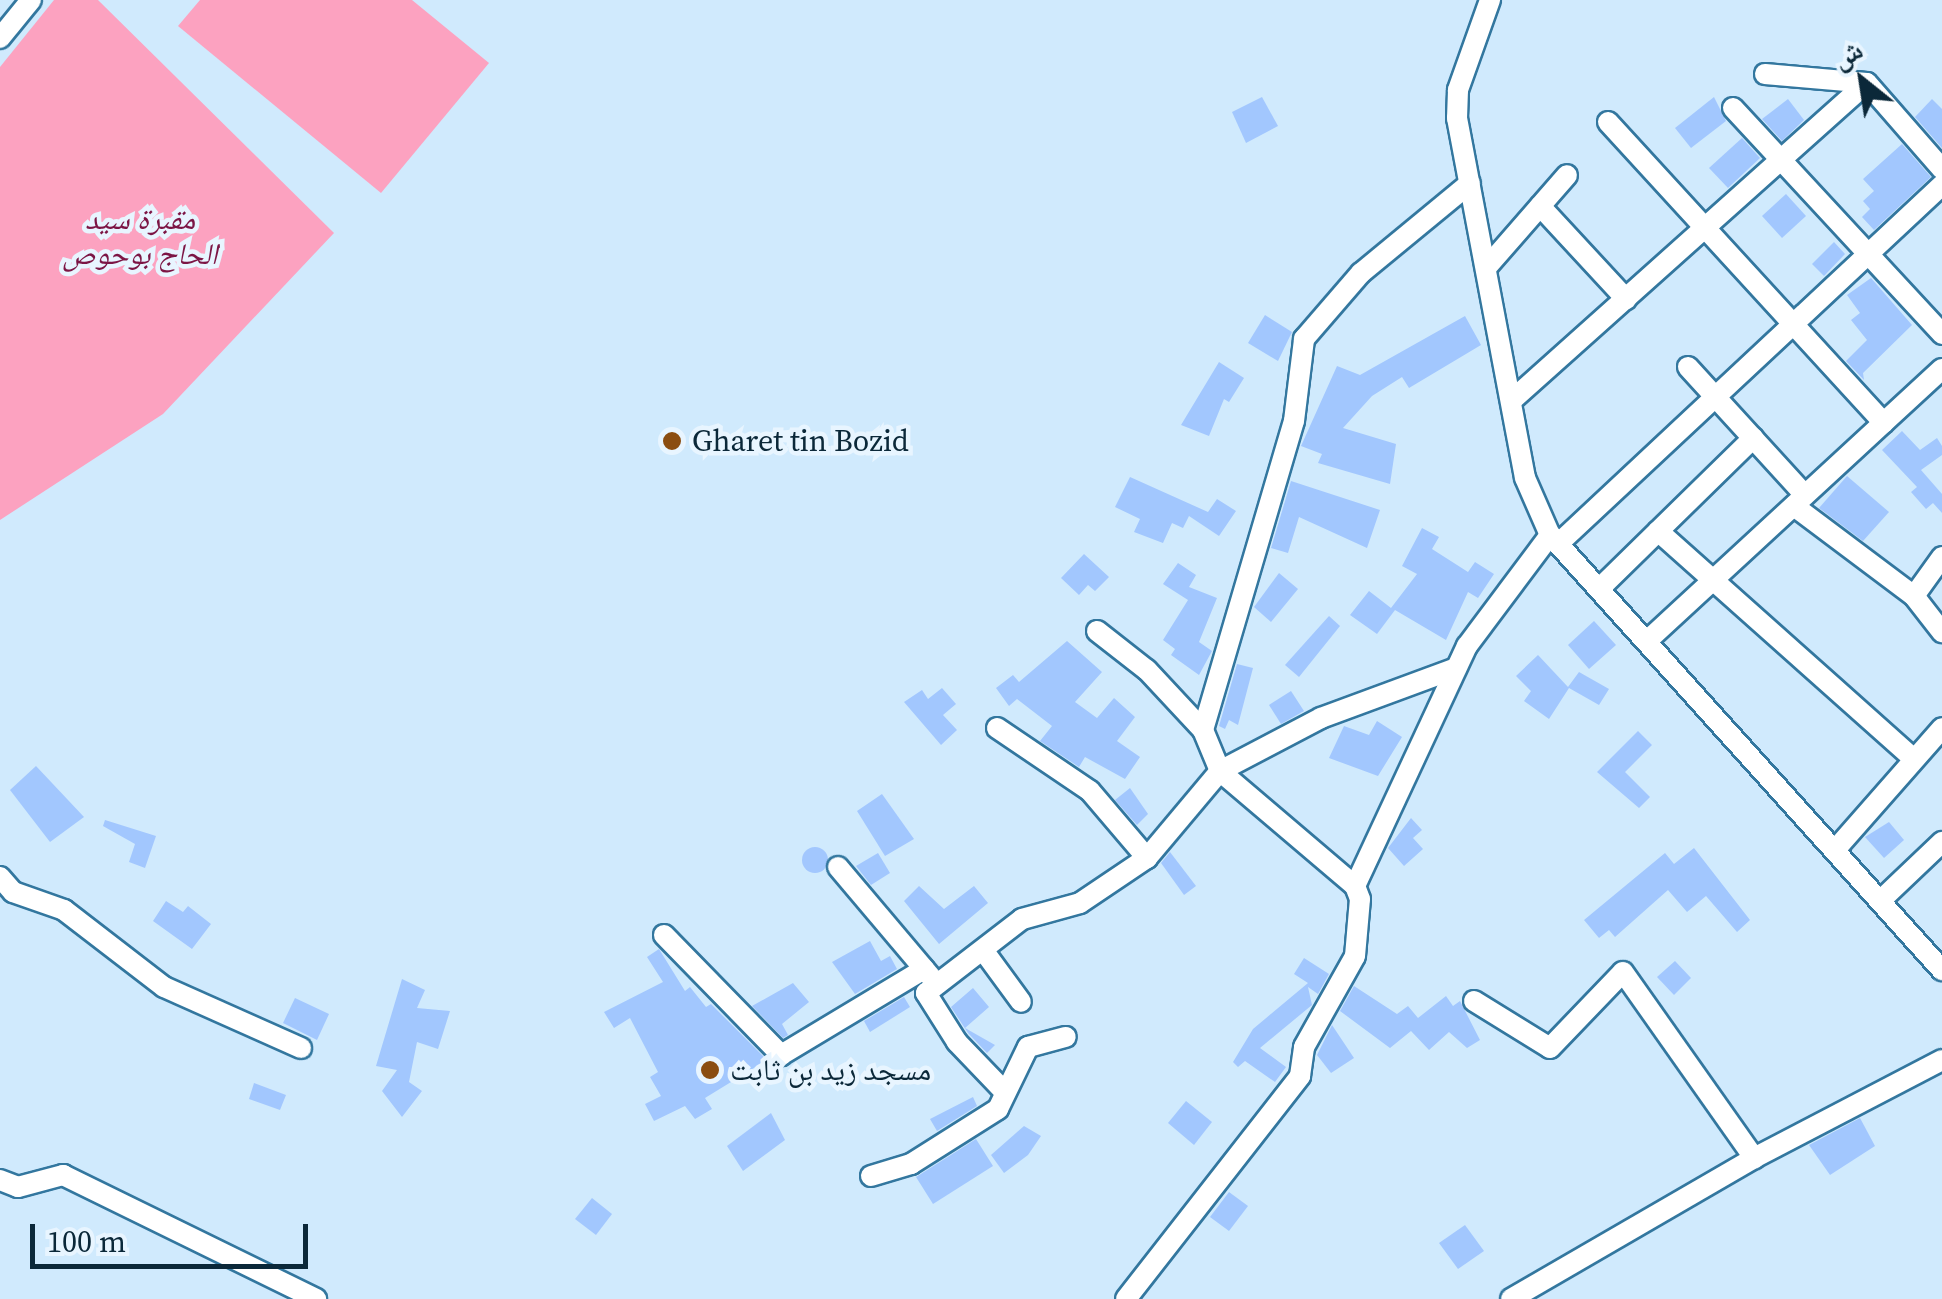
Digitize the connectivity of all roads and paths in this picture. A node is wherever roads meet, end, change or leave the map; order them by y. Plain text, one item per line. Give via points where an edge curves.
1 (31, 0) edge
2 (1490, 0) edge
3 (0, 38) edge
4 (1765, 74) dead end
5 (1868, 83) junction
6 (1733, 108) dead end
7 (1608, 122) dead end
8 (1782, 160) junction
9 (1942, 169) edge
10 (1567, 175) dead end
11 (1470, 183) junction
12 (1942, 185) edge
13 (1540, 206) junction
14 (1705, 228) junction
15 (1868, 254) junction
16 (1486, 268) junction
17 (1626, 298) junction
18 (1793, 324) junction
19 (1942, 334) edge
20 (1688, 367) dead end
21 (1942, 369) edge
22 (1716, 397) junction
23 (1511, 401) junction
24 (1884, 423) junction
25 (1753, 438) junction
26 (1800, 501) junction
27 (1658, 530) junction
28 (1554, 540) junction
29 (1942, 557) edge
30 (1714, 580) junction
31 (1599, 589) junction
32 (1914, 596) junction
33 (1097, 631) dead end
34 (1942, 632) edge
35 (1647, 641) junction
36 (1456, 668) junction
37 (997, 728) dead end
38 (1942, 728) edge
39 (1204, 730) junction
40 (1913, 758) junction
41 (1220, 771) junction
42 (1942, 842) edge
43 (1835, 850) junction
44 (1147, 858) junction
45 (838, 867) dead end
46 (0, 877) edge
47 (1355, 886) junction
48 (1880, 901) junction
49 (664, 936) dead end
50 (982, 950) junction
51 (1942, 970) edge
52 (931, 977) junction
53 (1474, 1001) dead end
54 (1020, 1002) dead end
55 (1066, 1037) dead end
56 (301, 1048) dead end
57 (1942, 1060) edge
58 (1002, 1089) junction
59 (1754, 1158) junction
60 (872, 1176) dead end
61 (0, 1180) edge
62 (316, 1299) edge
63 (1126, 1299) edge
64 (1511, 1299) edge

1 - 3 street
2 - 11 street via 1458,90
4 - 5 street
5 - 8 street
5 - 9 street
6 - 8 street
7 - 14 street
8 - 14 street
8 - 15 street
10 - 13 street
11 - 16 street
11 - 39 street via 1361,273 1304,340 1294,421
12 - 15 street
13 - 16 street
13 - 17 street
14 - 17 street
14 - 18 street
15 - 18 street
15 - 19 street
16 - 23 street
17 - 23 street
18 - 22 street
18 - 24 street
20 - 22 street
21 - 24 street
22 - 25 street
22 - 28 street
23 - 28 street via 1525,478
24 - 26 street
25 - 26 street
25 - 27 street
26 - 30 street
26 - 32 street
27 - 30 street
27 - 31 street
28 - 31 street
28 - 36 street
29 - 32 street
30 - 35 street
30 - 40 street
31 - 35 street
32 - 34 street
33 - 39 street via 1147,670
35 - 43 street
36 - 41 street via 1321,718
36 - 47 street
37 - 44 street via 1090,792
38 - 40 street
39 - 41 street
40 - 43 street
41 - 44 street
41 - 47 street
42 - 48 street
43 - 48 street
44 - 50 street via 1080,902 1022,919
45 - 52 street
46 - 56 street via 12,892 64,910 164,987
47 - 63 street via 1355,956 1304,1047 1300,1076
48 - 51 street
49 - 52 street via 780,1055
50 - 52 street
50 - 54 street
52 - 58 street via 926,993 957,1042
53 - 59 street via 1550,1048 1623,972
55 - 58 street via 1028,1047
57 - 59 street
58 - 60 street via 998,1109 951,1141
59 - 64 street
61 - 62 street via 18,1188 63,1176

